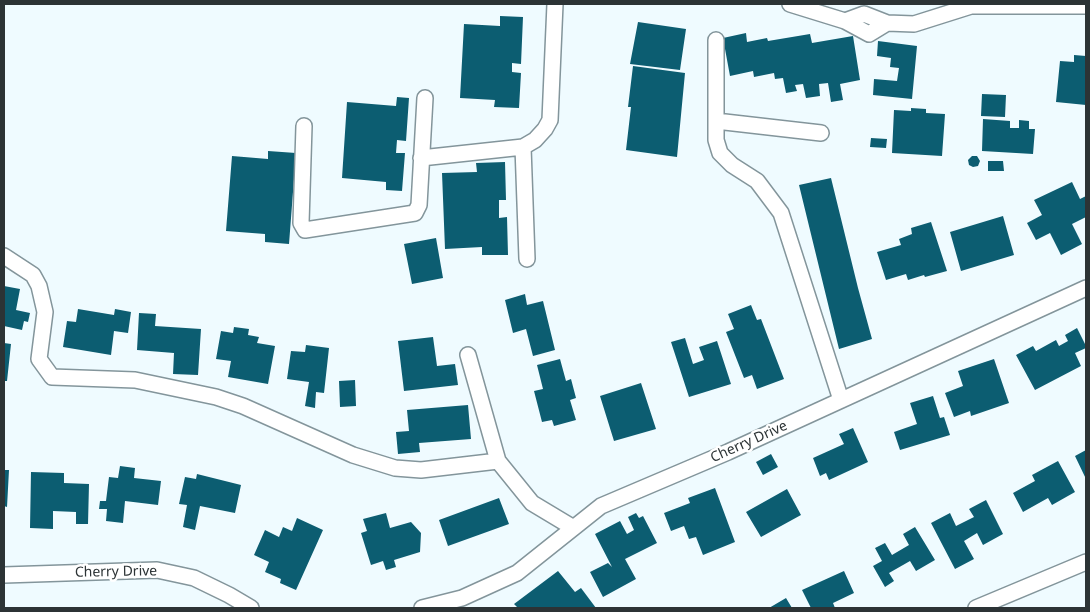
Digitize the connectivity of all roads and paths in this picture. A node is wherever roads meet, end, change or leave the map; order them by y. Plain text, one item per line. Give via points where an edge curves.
1 (554, 4) edge
2 (790, 4) edge
3 (1086, 6) edge
4 (716, 40) dead end
5 (425, 98) dead end
6 (716, 121) junction
7 (304, 126) dead end
8 (821, 133) dead end
9 (523, 147) junction
10 (420, 158) junction
11 (4, 256) edge
12 (527, 259) dead end
13 (1086, 288) edge
14 (468, 355) dead end
15 (841, 400) junction
16 (498, 461) junction
17 (572, 527) junction
18 (1086, 562) edge
19 (4, 575) edge
20 (251, 608) edge
21 (422, 608) edge
22 (976, 608) edge

1 - 9 street via 550,120 535,140
2 - 3 street via 844,22 864,14 887,23 914,24 971,6
4 - 6 street
5 - 10 street
6 - 8 street
6 - 15 street via 720,153 757,181 781,213
7 - 10 street via 301,223 305,230 415,213 419,205
9 - 10 street
9 - 12 street
11 - 16 street via 33,275 39,286 45,312 39,359 52,377 135,380 216,397 353,455 395,468 420,470
13 - 15 street, Cherry Drive
14 - 16 street
15 - 17 street, Cherry Drive via 601,506
16 - 17 street via 532,504
17 - 21 street, Cherry Drive via 517,573 462,598
18 - 22 street
19 - 20 street, Cherry Drive via 157,570 194,578

